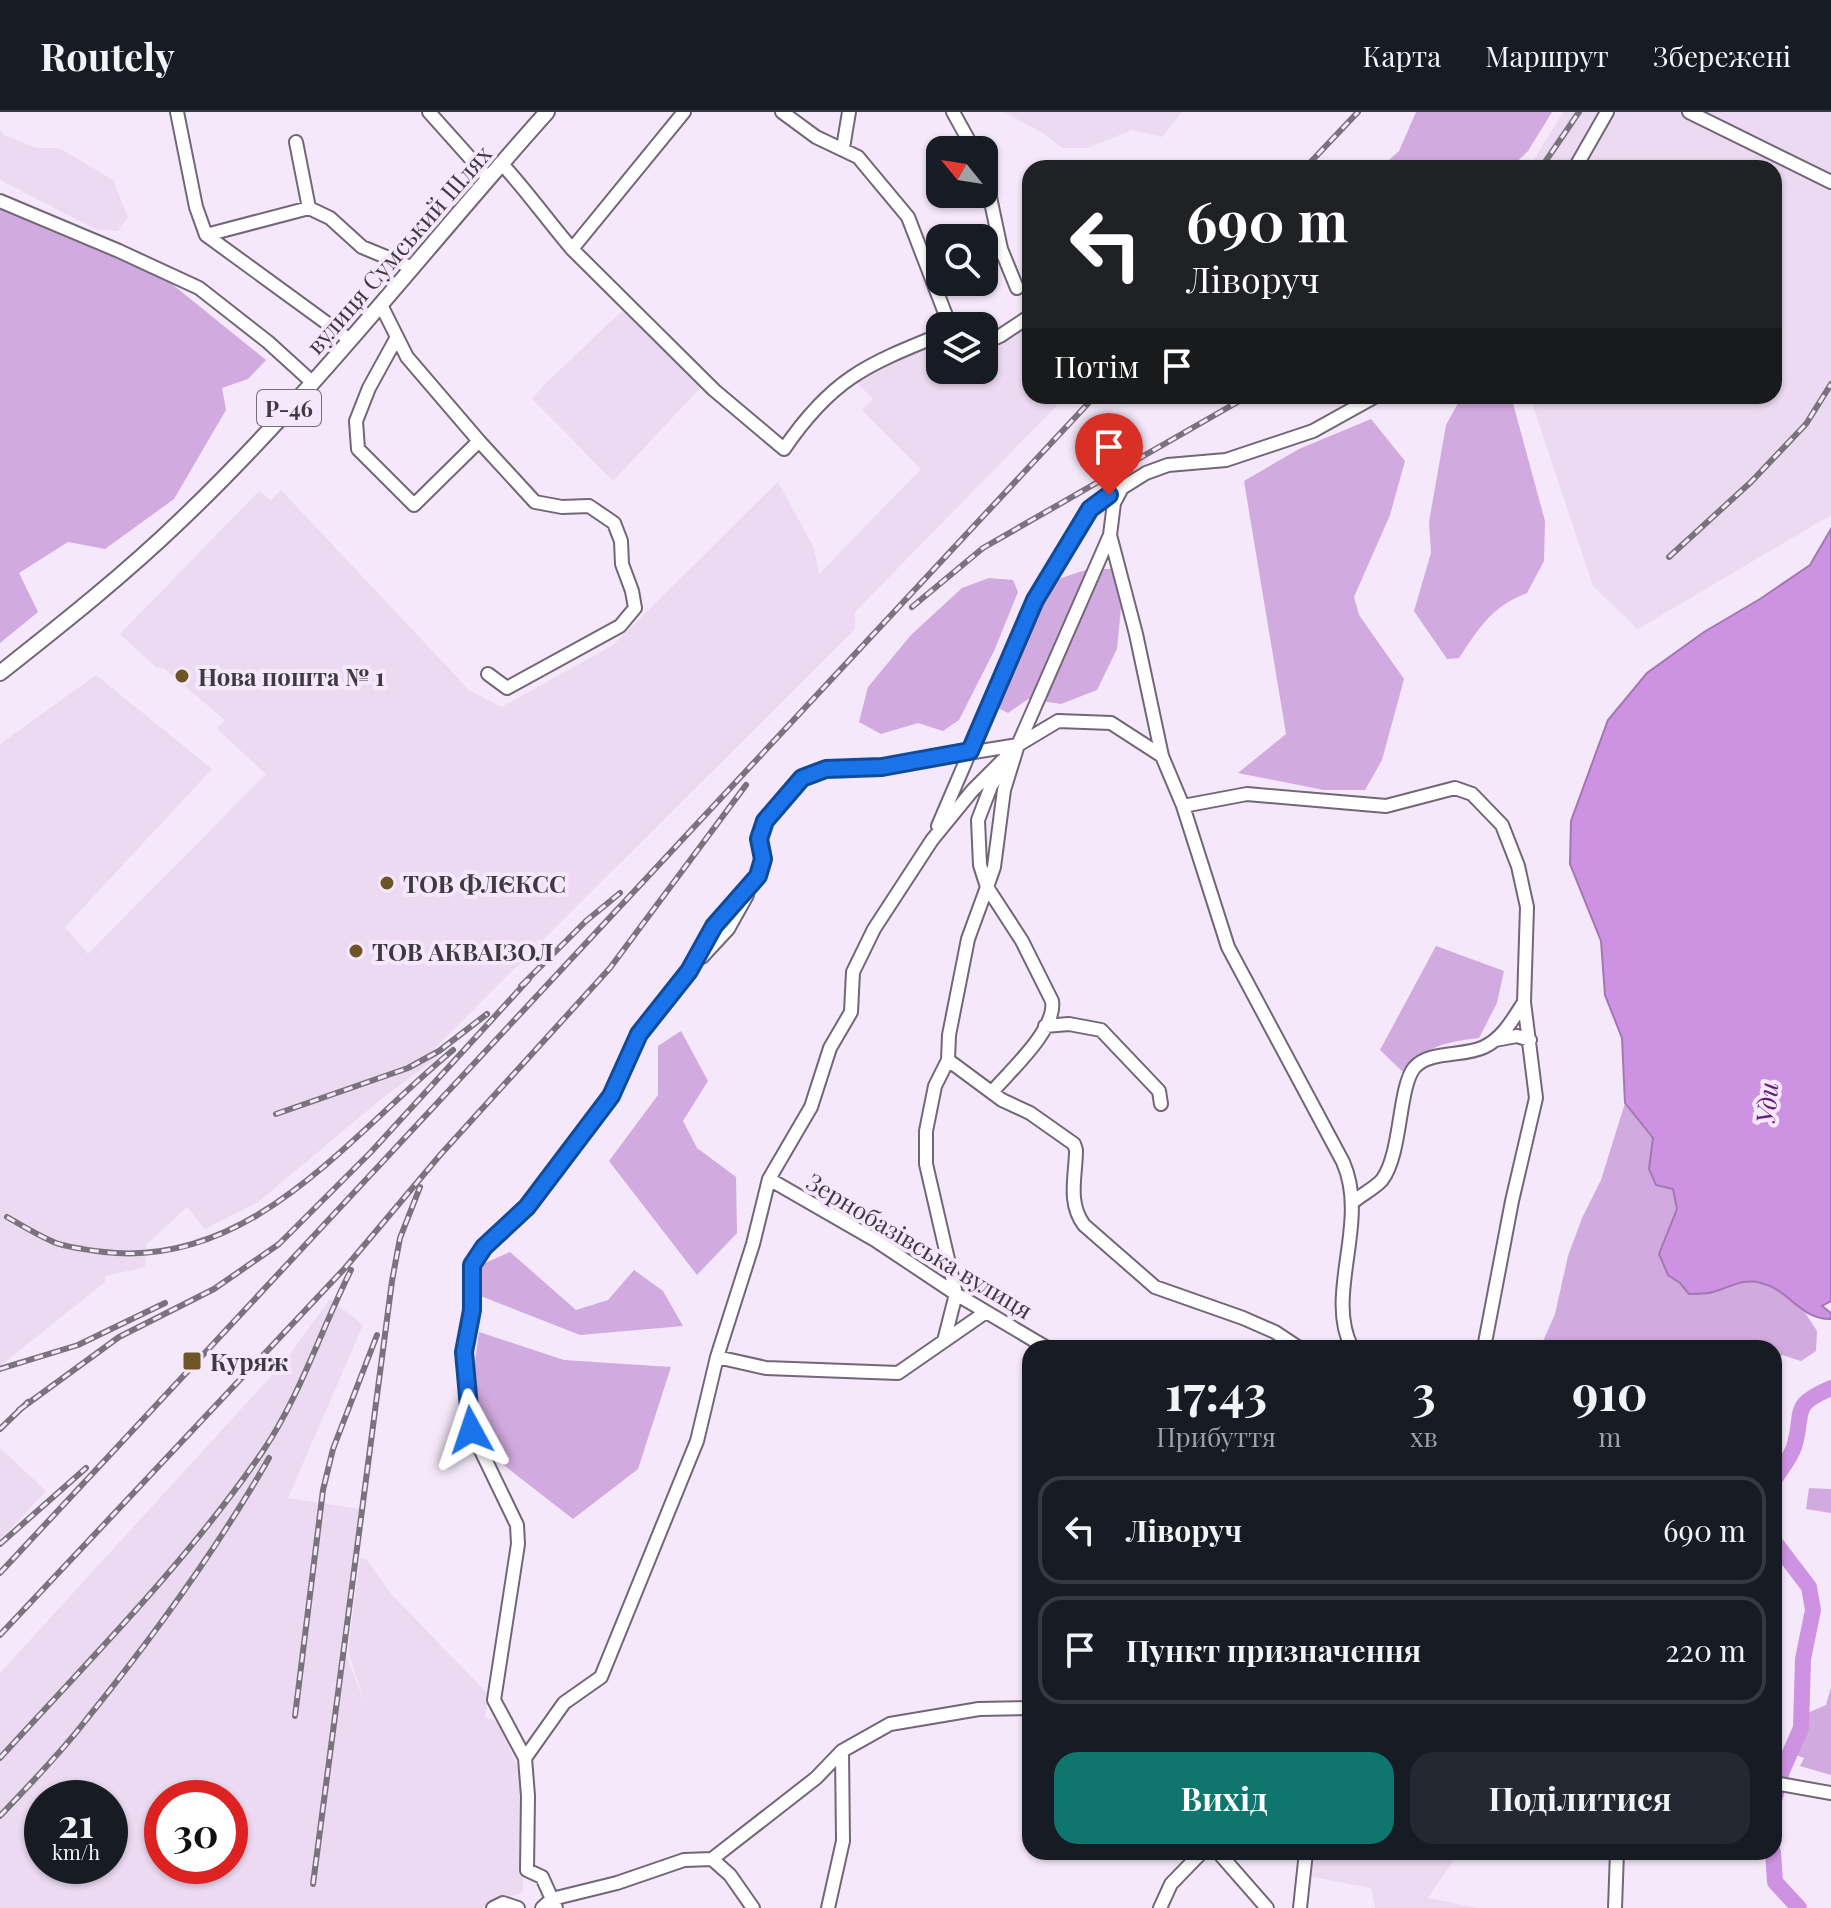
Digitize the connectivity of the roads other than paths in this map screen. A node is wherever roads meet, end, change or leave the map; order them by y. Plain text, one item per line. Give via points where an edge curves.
1 (177, 112) edge
2 (429, 112) edge
3 (547, 112) edge
4 (684, 112) edge
5 (782, 112) edge
6 (849, 112) edge
7 (953, 112) edge
8 (1607, 112) edge
9 (1689, 112) edge
10 (966, 136) edge
11 (296, 142) dead end
12 (843, 148) junction
13 (1580, 160) edge
14 (501, 163) junction
15 (1829, 177) edge
16 (488, 178) junction
17 (0, 201) edge
18 (309, 208) junction
19 (992, 208) edge
20 (206, 235) junction
21 (572, 249) junction
22 (413, 268) junction
23 (1017, 288) dead end
24 (381, 305) junction
25 (945, 312) edge
26 (1022, 321) edge
27 (397, 337) junction
28 (998, 337) edge
29 (350, 340) junction
30 (926, 340) edge
31 (312, 382) junction
32 (1362, 404) edge
33 (479, 441) junction
34 (1122, 488) junction
35 (1110, 535) junction
36 (0, 673) edge
37 (488, 674) dead end
38 (1018, 745) junction
39 (970, 751) junction
40 (1162, 756) junction
41 (1183, 806) junction
42 (932, 840) junction
43 (987, 887) junction
44 (1524, 1002) junction
45 (1045, 1026) junction
46 (1495, 1040) junction
47 (1530, 1040) junction
48 (948, 1060) junction
49 (992, 1092) junction
50 (1161, 1104) dead end
51 (769, 1179) junction
52 (1353, 1202) junction
53 (956, 1294) junction
54 (986, 1312) junction
55 (1033, 1340) edge
56 (1286, 1340) edge
57 (1349, 1340) edge
58 (1486, 1340) edge
59 (944, 1341) junction
60 (717, 1357) junction
61 (1022, 1708) edge
62 (842, 1751) junction
63 (525, 1758) junction
64 (1782, 1784) edge
65 (1828, 1792) edge
66 (712, 1859) junction
67 (1194, 1860) edge
68 (1225, 1860) edge
69 (1305, 1860) edge
70 (1617, 1860) edge
71 (550, 1905) edge
72 (493, 1908) edge
73 (518, 1908) edge
74 (753, 1908) edge
75 (828, 1908) edge
76 (1160, 1908) edge
77 (1267, 1908) edge
78 (1300, 1908) edge
79 (1615, 1908) edge

1 - 20 street
2 - 16 street
3 - 14 main road, вулиця Сумський Шлях / Р-46
4 - 21 street
5 - 12 street via 816,137
6 - 12 street
7 - 10 street
8 - 13 street
9 - 15 street
11 - 18 street
12 - 25 street via 858,157 908,217
14 - 16 main road, вулиця Сумський Шлях / Р-46
14 - 21 street
16 - 22 main road, вулиця Сумський Шлях / Р-46
17 - 31 street via 199,288
18 - 20 street
18 - 22 street via 330,218 362,247
19 - 23 street
20 - 29 street
21 - 30 street via 714,390 784,449 823,398 843,382
22 - 24 main road, вулиця Сумський Шлях / Р-46
24 - 27 street
24 - 29 main road, вулиця Сумський Шлях / Р-46
26 - 28 street
27 - 33 street via 407,357
27 - 33 street via 356,421 358,449 414,505
29 - 31 main road, вулиця Сумський Шлях / Р-46
31 - 36 main road, вулиця Сумський Шлях / Р-46 via 182,519 106,589
32 - 34 street via 1313,431 1226,460 1168,465
33 - 37 street via 535,502 589,506 614,523 635,608 620,626 507,688
34 - 35 street via 1114,503
34 - 39 street via 1090,509 1035,600
35 - 38 street
35 - 40 street
38 - 39 street
38 - 40 street via 1058,721 1082,720 1111,723
38 - 42 street
38 - 43 street via 1004,790
38 - 43 street via 991,786 978,820 980,865
39 - 42 street
39 - 63 street via 882,767 826,769 802,778 765,821 758,876 714,926 689,971 639,1034 611,1096 527,1207 472,1265 472,1310 464,1352 471,1430 517,1525 518,1544 494,1700
40 - 41 street
41 - 44 street via 1247,794 1386,806 1455,788 1472,794 1502,825 1518,866 1527,907
41 - 52 street via 1228,947 1343,1162
42 - 51 street via 874,929 853,972 851,1012 830,1048 811,1107
43 - 45 street via 1052,1001
43 - 48 street via 968,939
44 - 46 street
44 - 47 street
45 - 49 street
45 - 50 street via 1101,1030 1159,1091
46 - 47 street
46 - 52 street via 1475,1051 1416,1066 1382,1180
47 - 58 street via 1536,1098
48 - 49 street
48 - 53 street via 935,1086 926,1164
49 - 56 street via 1074,1144 1073,1201 1078,1216 1139,1276 1167,1293 1264,1327
51 - 53 street, Зернобазівська вулиця
51 - 60 street
52 - 57 street via 1344,1294
53 - 54 street, Зернобазівська вулиця
53 - 59 street
54 - 55 street, Зернобазівська вулиця
54 - 59 street
59 - 60 street via 898,1373 766,1368
60 - 63 street via 697,1441 601,1677 564,1703
61 - 62 street via 979,1709 890,1724
62 - 66 street via 816,1778
62 - 75 street via 843,1841
63 - 71 street via 527,1870 542,1877
64 - 65 street
66 - 71 street via 684,1860
66 - 74 street
67 - 76 street via 1171,1884
68 - 77 street
69 - 78 street
70 - 79 street
72 - 73 street via 503,1903

